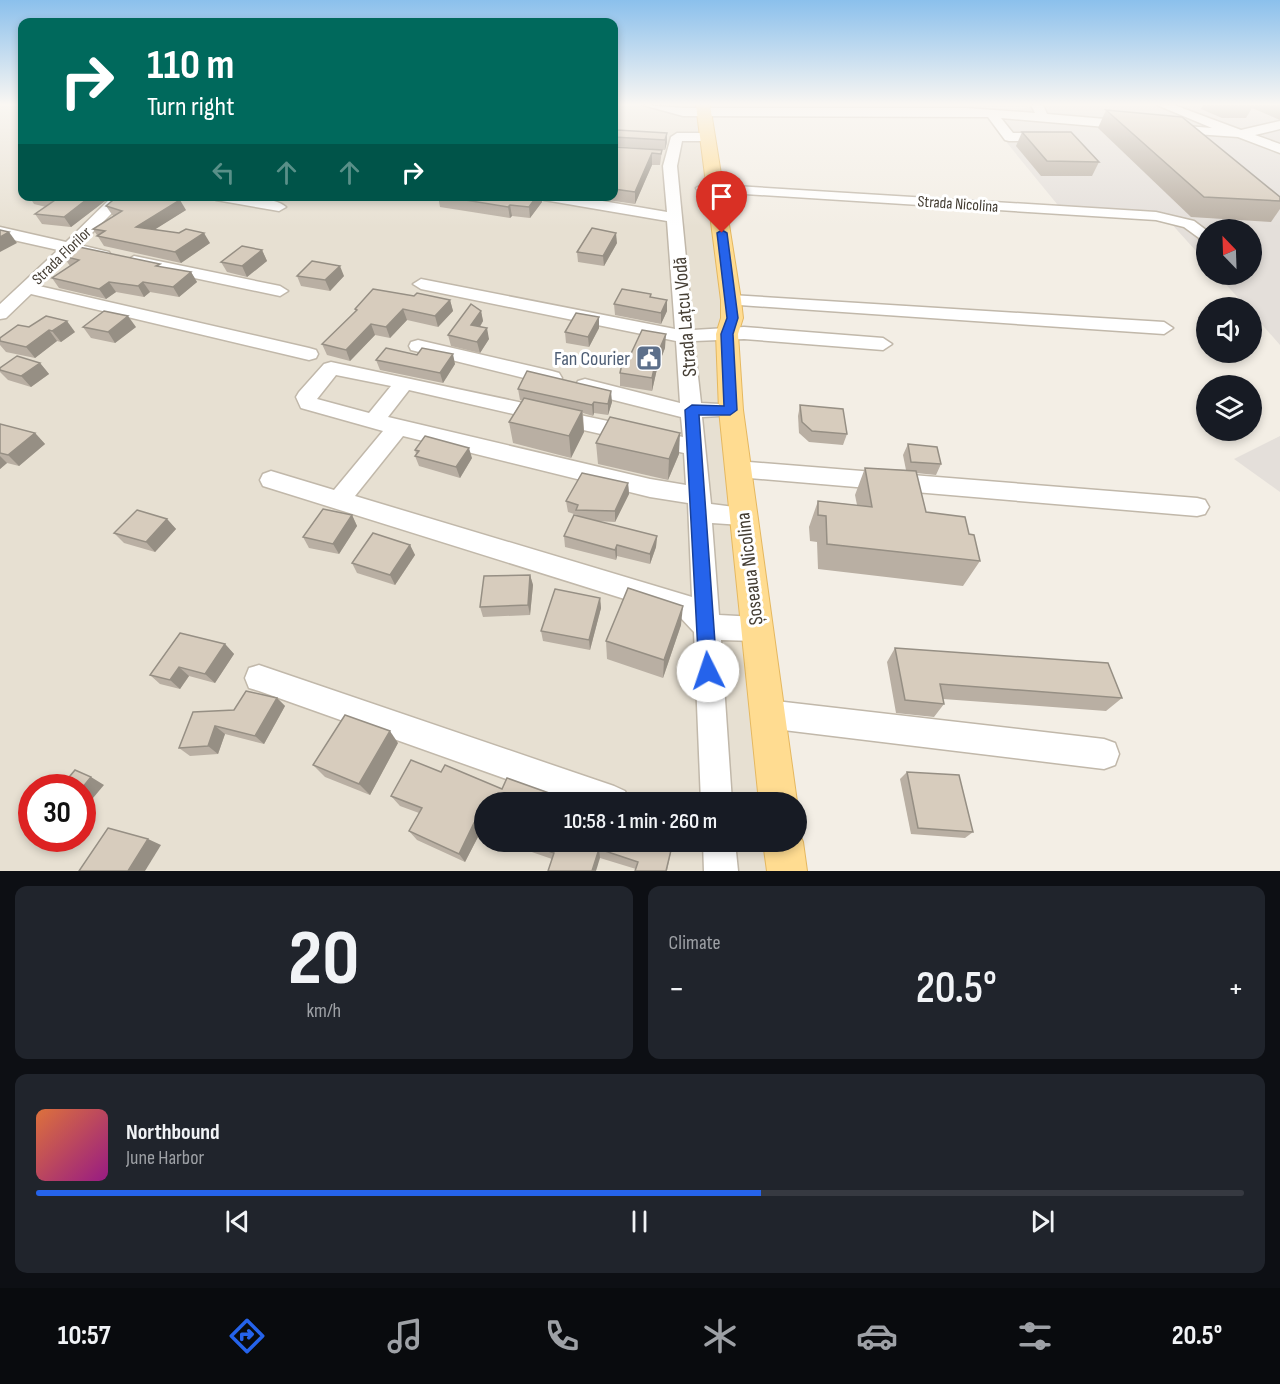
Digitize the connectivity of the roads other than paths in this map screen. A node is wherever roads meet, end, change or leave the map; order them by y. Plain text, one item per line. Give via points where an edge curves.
1 (681, 146) edge
2 (682, 146) edge
3 (709, 188) junction
4 (117, 201) edge
5 (245, 201) edge
6 (574, 201) edge
7 (279, 207) dead end
8 (675, 218) junction
9 (1196, 230) edge
10 (0, 232) edge
11 (69, 248) junction
12 (421, 284) dead end
13 (27, 288) junction
14 (280, 291) dead end
15 (731, 300) junction
16 (0, 314) edge
17 (1164, 328) dead end
18 (727, 334) junction
19 (684, 336) junction
20 (883, 344) dead end
21 (418, 346) dead end
22 (309, 354) dead end
23 (404, 382) junction
24 (692, 410) junction
25 (730, 410) junction
26 (374, 421) junction
27 (398, 427) junction
28 (695, 448) junction
29 (737, 469) junction
30 (271, 480) dead end
31 (338, 501) junction
32 (699, 505) junction
33 (1197, 507) dead end
34 (742, 516) junction
35 (706, 627) junction
36 (756, 629) junction
37 (259, 678) dead end
38 (766, 714) junction
39 (1104, 754) dead end
40 (585, 792) edge
41 (716, 792) edge
42 (777, 792) edge
43 (720, 852) edge
44 (784, 852) edge
45 (721, 871) edge
46 (787, 871) edge

1 - 8 street, Strada Lațcu Vodă via 671,192
2 - 3 main road, Șoseaua Nicolina
3 - 9 street, Strada Nicolina via 1156,216 1189,224
3 - 15 main road, Șoseaua Nicolina
3 - 18 main road, Șoseaua Nicolina via 718,319
4 - 11 street, Strada Florilor
5 - 7 street
6 - 8 street
8 - 19 street, Strada Lațcu Vodă
10 - 11 street
11 - 13 street, Strada Florilor
11 - 14 street
12 - 19 street
13 - 16 street, Strada Florilor
13 - 22 street
15 - 17 street
15 - 18 main road, Șoseaua Nicolina via 732,318
18 - 19 street
18 - 20 street
18 - 25 main road, Șoseaua Nicolina
19 - 24 street, Strada Lațcu Vodă
21 - 24 street
23 - 26 street
23 - 26 street via 331,368 306,397 315,407
23 - 28 street
24 - 25 street
24 - 28 street, Strada Lațcu Vodă
25 - 29 main road, Șoseaua Nicolina
26 - 27 street
27 - 31 street
27 - 32 street via 650,488
28 - 32 street, Strada Lațcu Vodă
29 - 33 street
29 - 34 main road, Șoseaua Nicolina
30 - 31 street
31 - 35 street via 687,608
32 - 34 street
32 - 35 street, Strada Lațcu Vodă
34 - 36 main road, Șoseaua Nicolina
35 - 36 street
35 - 41 street, Strada Lațcu Vodă
36 - 38 main road, Șoseaua Nicolina
37 - 40 street
38 - 39 street
38 - 42 main road, Șoseaua Nicolina
43 - 45 street
44 - 46 main road

